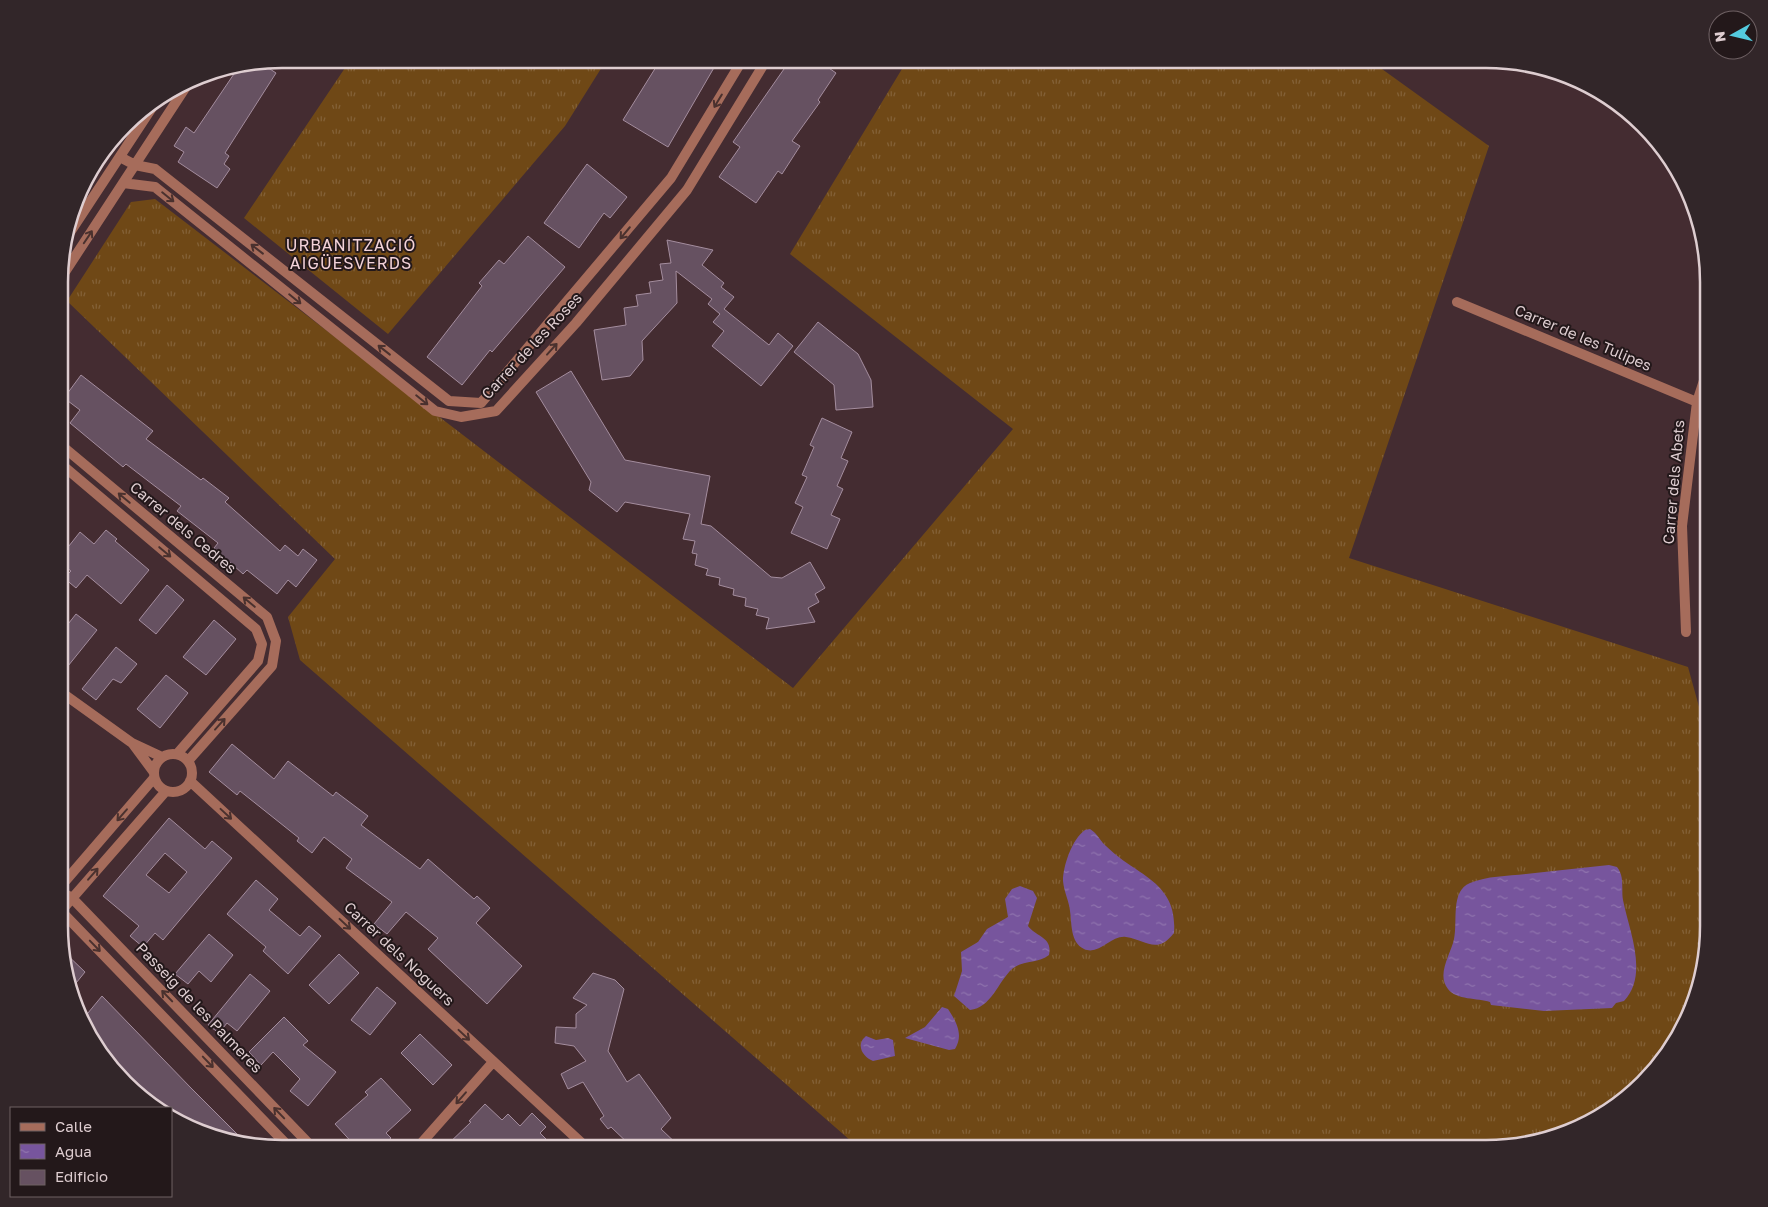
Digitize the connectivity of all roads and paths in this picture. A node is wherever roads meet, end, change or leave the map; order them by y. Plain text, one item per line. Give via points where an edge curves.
1 (738, 68) edge
2 (761, 68) edge
3 (182, 92) edge
4 (146, 116) edge
5 (120, 156) junction
6 (135, 165) junction
7 (123, 183) junction
8 (76, 224) edge
9 (68, 267) edge
10 (1457, 302) dead end
11 (1700, 393) edge
12 (1697, 402) junction
13 (68, 451) edge
14 (68, 470) edge
15 (1686, 632) dead end
16 (68, 697) edge
17 (132, 743) junction
18 (177, 754) junction
19 (162, 757) junction
20 (188, 761) junction
21 (154, 774) junction
22 (190, 781) junction
23 (166, 791) junction
24 (68, 878) edge
25 (68, 896) edge
26 (72, 898) junction
27 (68, 903) edge
28 (68, 918) edge
29 (493, 1062) junction
30 (282, 1140) edge
31 (305, 1140) edge
32 (424, 1140) edge
33 (578, 1140) edge

1 -> 6 street, Carrer de les Roses via 671,178 481,404 449,401 154,168
7 -> 2 street, Carrer de les Roses via 155,187 435,411 461,417 496,411 576,323 686,190
3 - 6 street
4 - 5 street
5 - 6 street, Carrer de les Roses
5 - 8 street
6 - 7 street
9 -> 7 street
10 - 12 street, Carrer de les Tulipes
11 - 12 street, Carrer dels Abets
12 - 15 street, Carrer dels Abets via 1682,526
20 -> 13 street, Carrer dels Cedres via 272,666 276,641 267,617
14 -> 18 street, Carrer dels Cedres via 256,629 262,644 258,662
16 - 17 street
17 - 19 street
17 - 21 street
18 - 19 street
18 - 20 street
19 - 21 street
20 - 22 street via 192,773
21 - 23 street via 160,787
21 -> 24 street
22 - 23 street via 180,790
22 -> 29 street, Carrer dels Noguers
26 -> 23 street
25 - 26 street, Passeig de les Palmeres
26 - 27 street
31 -> 26 street, Passeig de les Palmeres
28 -> 30 street, Passeig de les Palmeres
29 -> 32 street
29 - 33 street, Carrer dels Noguers

